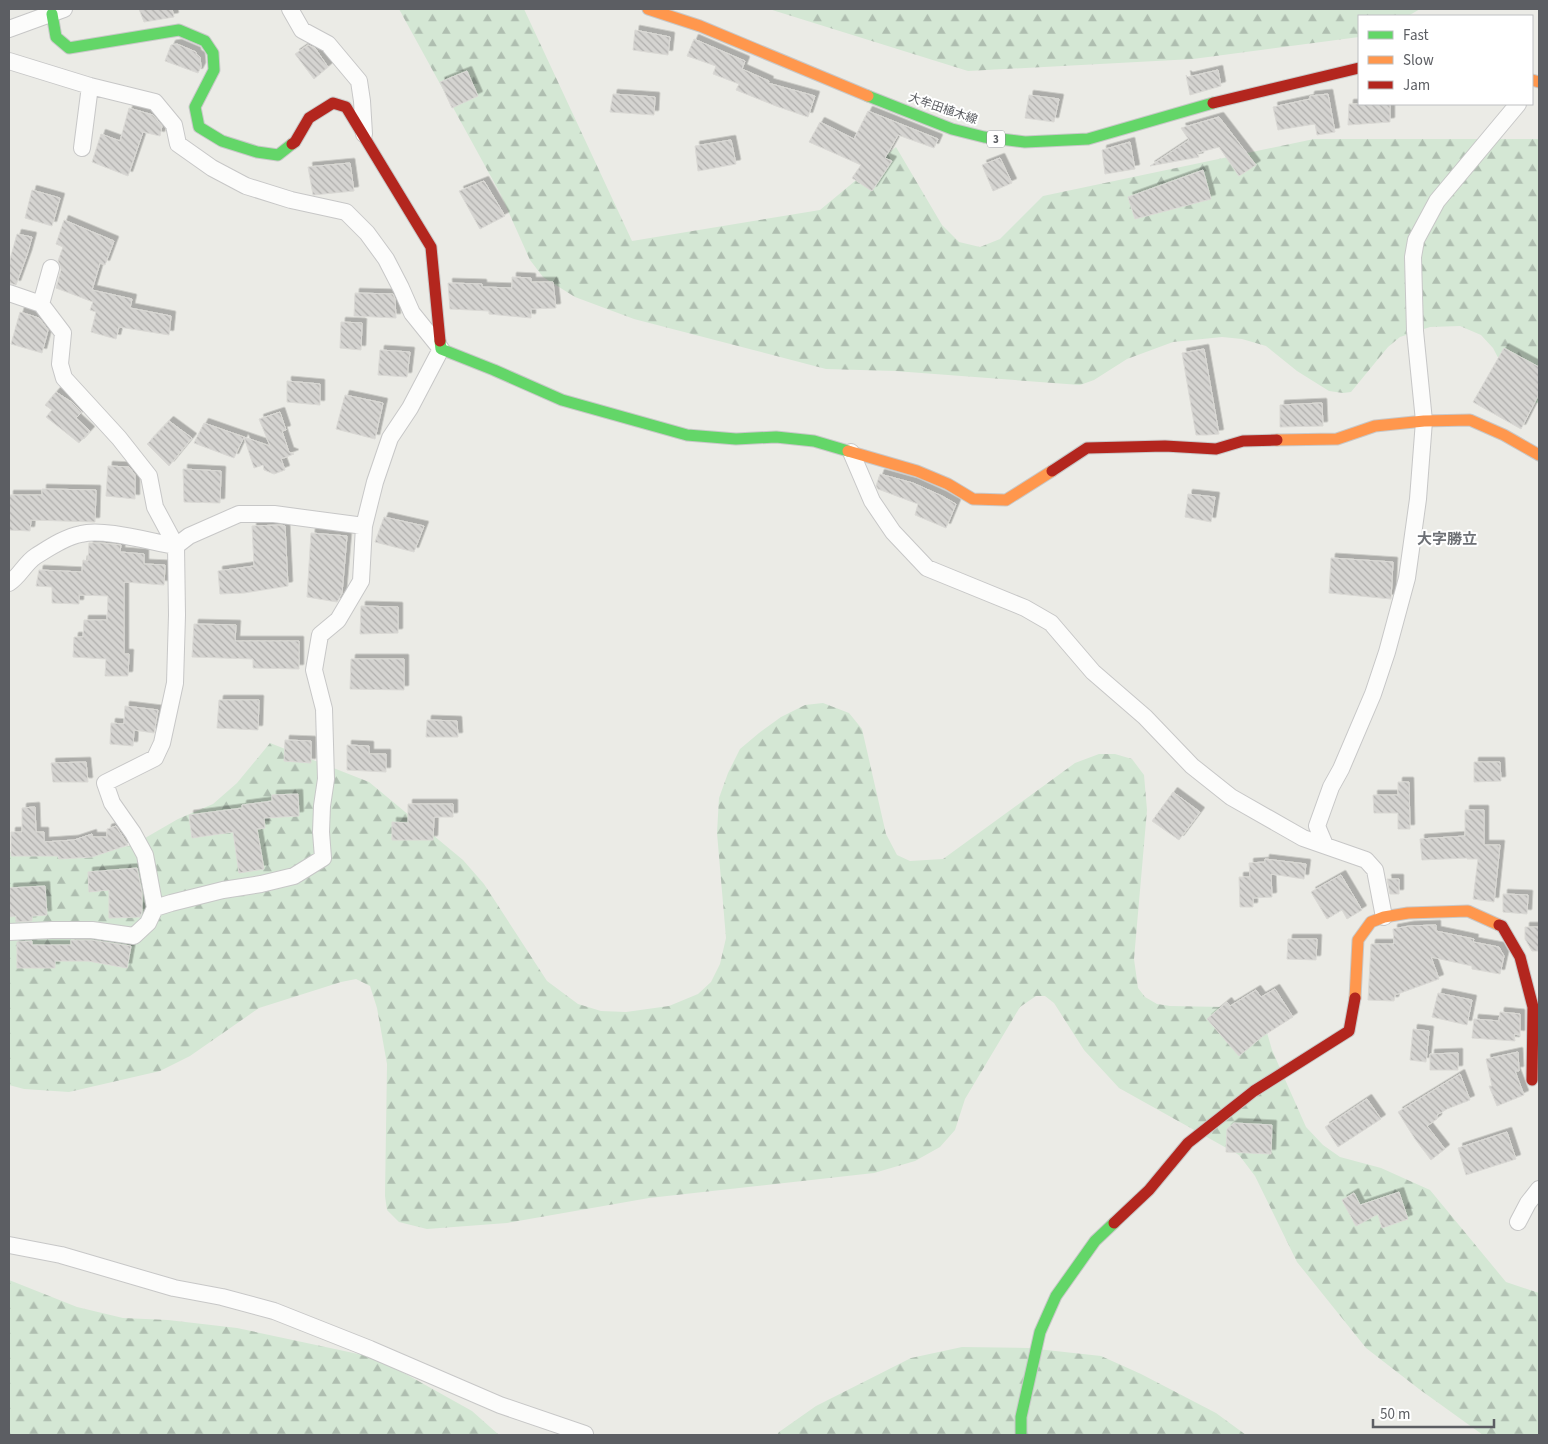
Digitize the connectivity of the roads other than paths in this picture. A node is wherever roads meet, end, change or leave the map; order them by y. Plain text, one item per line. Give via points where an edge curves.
1 (290, 9) edge
2 (646, 9) edge
3 (58, 12) edge
4 (700, 26) joint
5 (9, 30) edge
6 (9, 61) edge
7 (1358, 68) edge
8 (90, 86) junction
9 (1517, 105) edge
10 (364, 138) junction
11 (82, 148) dead end
12 (51, 268) dead end
13 (9, 293) edge
14 (41, 304) junction
15 (441, 349) junction
16 (1424, 421) junction
17 (851, 452) junction
18 (1539, 455) edge
19 (364, 526) junction
20 (176, 546) junction
21 (9, 583) edge
22 (1325, 845) junction
23 (156, 908) junction
24 (1384, 917) junction
25 (9, 932) edge
26 (1537, 1082) edge
27 (1539, 1189) edge
28 (1518, 1222) dead end
29 (9, 1245) edge
30 (585, 1434) dead end
31 (1021, 1435) edge

1 - 10 street via 302,30 328,44 359,81
2 - 4 street
3 - 5 street
3 - 10 street via 56,37 69,48 179,30 205,41 212,53 214,70 195,107 199,127 222,142 278,156 295,142 309,118 333,103 346,107
4 - 7 street, 大牟田植木線 / 3 via 952,129 984,138 1025,142 1088,139 1218,102
6 - 8 street
8 - 11 street
8 - 15 street via 156,102 174,125 178,144 212,168 246,186 346,212 381,253 412,313
9 - 16 street via 1437,201 1416,240 1413,257 1414,331
10 - 15 street via 431,246
12 - 14 street
13 - 14 street
14 - 20 street via 63,333 60,364 64,378 149,476 155,507
15 - 17 street via 562,400 687,435 814,440
15 - 19 street via 390,438
16 - 17 street via 1375,426 1337,440 1243,441 1216,449 1165,446 1087,448 1006,500 973,499 917,471
16 - 18 street via 1470,420
16 - 22 street via 1407,578 1373,694 1316,826
17 - 22 street via 872,501 892,532 927,568 1025,608 1051,623 1093,672 1145,717 1192,766 1231,796 1278,825
19 - 20 street via 274,514 238,514 189,536
19 - 23 street via 361,581 338,620 320,635 314,670 324,709 323,858 294,876
20 - 21 street via 109,534 81,534 59,542 34,558
20 - 23 street via 175,683 162,743 155,758 106,783 112,803 145,855
22 - 24 street via 1366,860 1375,870
23 - 25 street via 148,923 134,936 92,930
24 - 26 street via 1468,911 1502,926 1520,957 1533,1007
24 - 31 street via 1371,922 1358,940 1356,1005 1349,1031 1254,1091 1188,1143 1150,1190 1095,1241 1056,1296 1040,1332 1021,1417
27 - 28 street
29 - 30 street via 61,1255 174,1288 274,1311 500,1405

